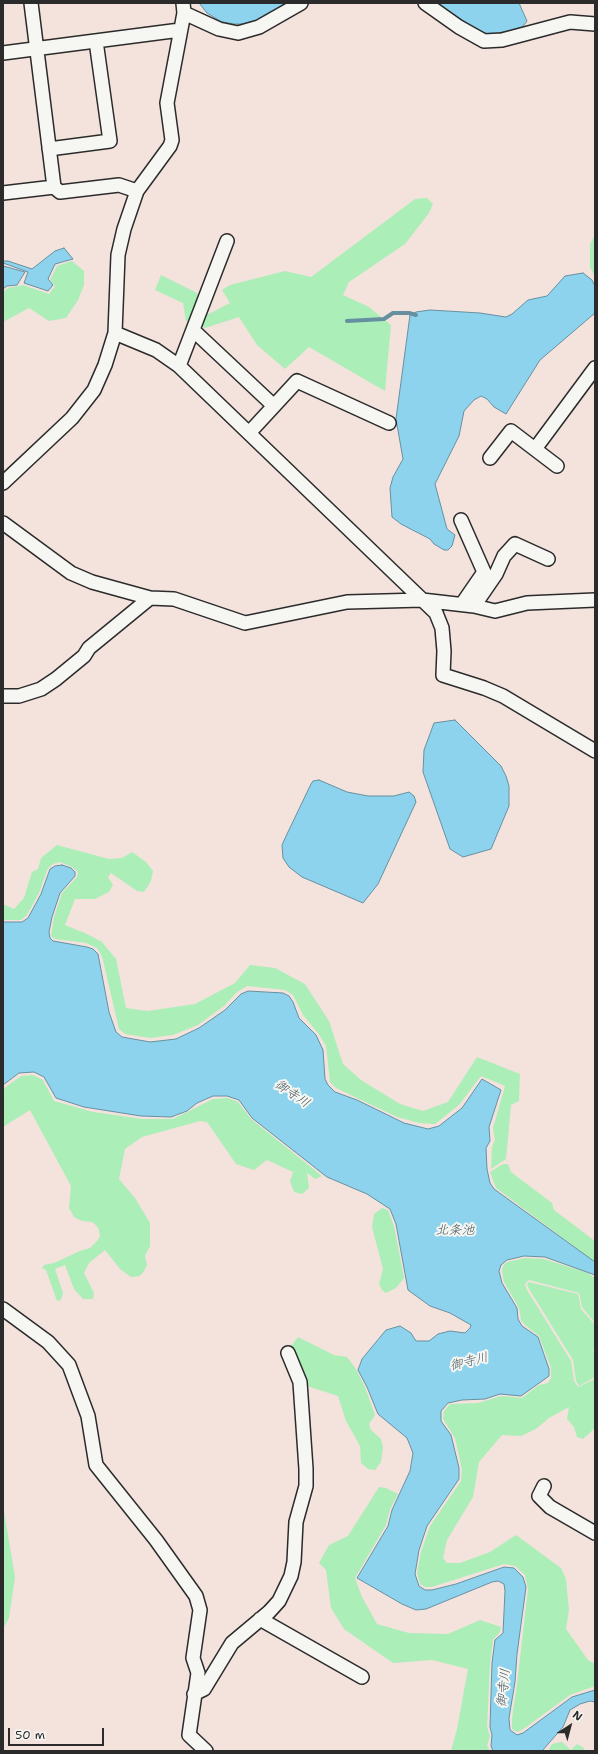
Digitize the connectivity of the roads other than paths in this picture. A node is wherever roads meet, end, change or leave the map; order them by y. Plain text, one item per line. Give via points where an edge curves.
1 (31, 3) edge
2 (301, 3) edge
3 (425, 3) edge
4 (183, 8) edge
5 (595, 24) edge
6 (180, 30) junction
7 (96, 41) junction
8 (36, 48) junction
9 (3, 53) edge
10 (49, 149) junction
11 (54, 187) junction
12 (137, 191) junction
13 (3, 193) edge
14 (227, 241) dead end
15 (193, 330) junction
16 (115, 333) junction
17 (179, 366) junction
18 (595, 368) edge
19 (274, 406) junction
20 (389, 423) dead end
21 (249, 433) junction
22 (535, 449) junction
23 (490, 458) dead end
24 (557, 466) dead end
25 (3, 483) edge
26 (461, 520) dead end
27 (3, 523) edge
28 (548, 559) dead end
29 (150, 598) junction
30 (422, 600) junction
31 (595, 600) edge
32 (468, 605) junction
33 (3, 696) edge
34 (595, 751) edge
35 (3, 1309) edge
36 (288, 1352) dead end
37 (544, 1486) dead end
38 (595, 1533) edge
39 (260, 1620) junction
40 (362, 1677) dead end
41 (194, 1694) junction
42 (206, 1751) edge

1 - 8 street
2 - 4 street via 259,27 238,33 219,29
3 - 5 street via 484,41 502,40 570,22
4 - 6 street
6 - 7 street
6 - 12 street via 167,103 172,140
7 - 8 street
7 - 10 street via 110,141
8 - 9 street
8 - 10 street
10 - 11 street
11 - 12 street via 60,192 119,185
11 - 13 street
12 - 16 street via 118,255
14 - 15 street
15 - 17 street
15 - 19 street
16 - 17 street via 156,350
16 - 25 street via 106,365 94,390 72,418
17 - 21 street
18 - 22 street
19 - 20 street via 297,381
19 - 21 street
21 - 30 street
22 - 23 street via 511,431
22 - 24 street
26 - 32 street via 484,572
27 - 29 street via 71,573 99,584
28 - 32 street via 515,544 504,556 496,574
29 - 30 street via 174,599 245,623 347,602
29 - 33 street via 89,648 84,656 56,680 41,689 19,696
30 - 32 street
30 - 34 street via 436,613 442,628 443,675 503,696
31 - 32 street via 526,603 494,611
35 - 41 street via 48,1342 69,1364 88,1416 96,1465 156,1540 196,1596 200,1610 193,1658 198,1674
36 - 39 street via 300,1382 306,1486 296,1522 291,1576 279,1601
37 - 38 street via 539,1496 550,1507
39 - 40 street
39 - 41 street via 232,1643 204,1689
41 - 42 street via 189,1735

